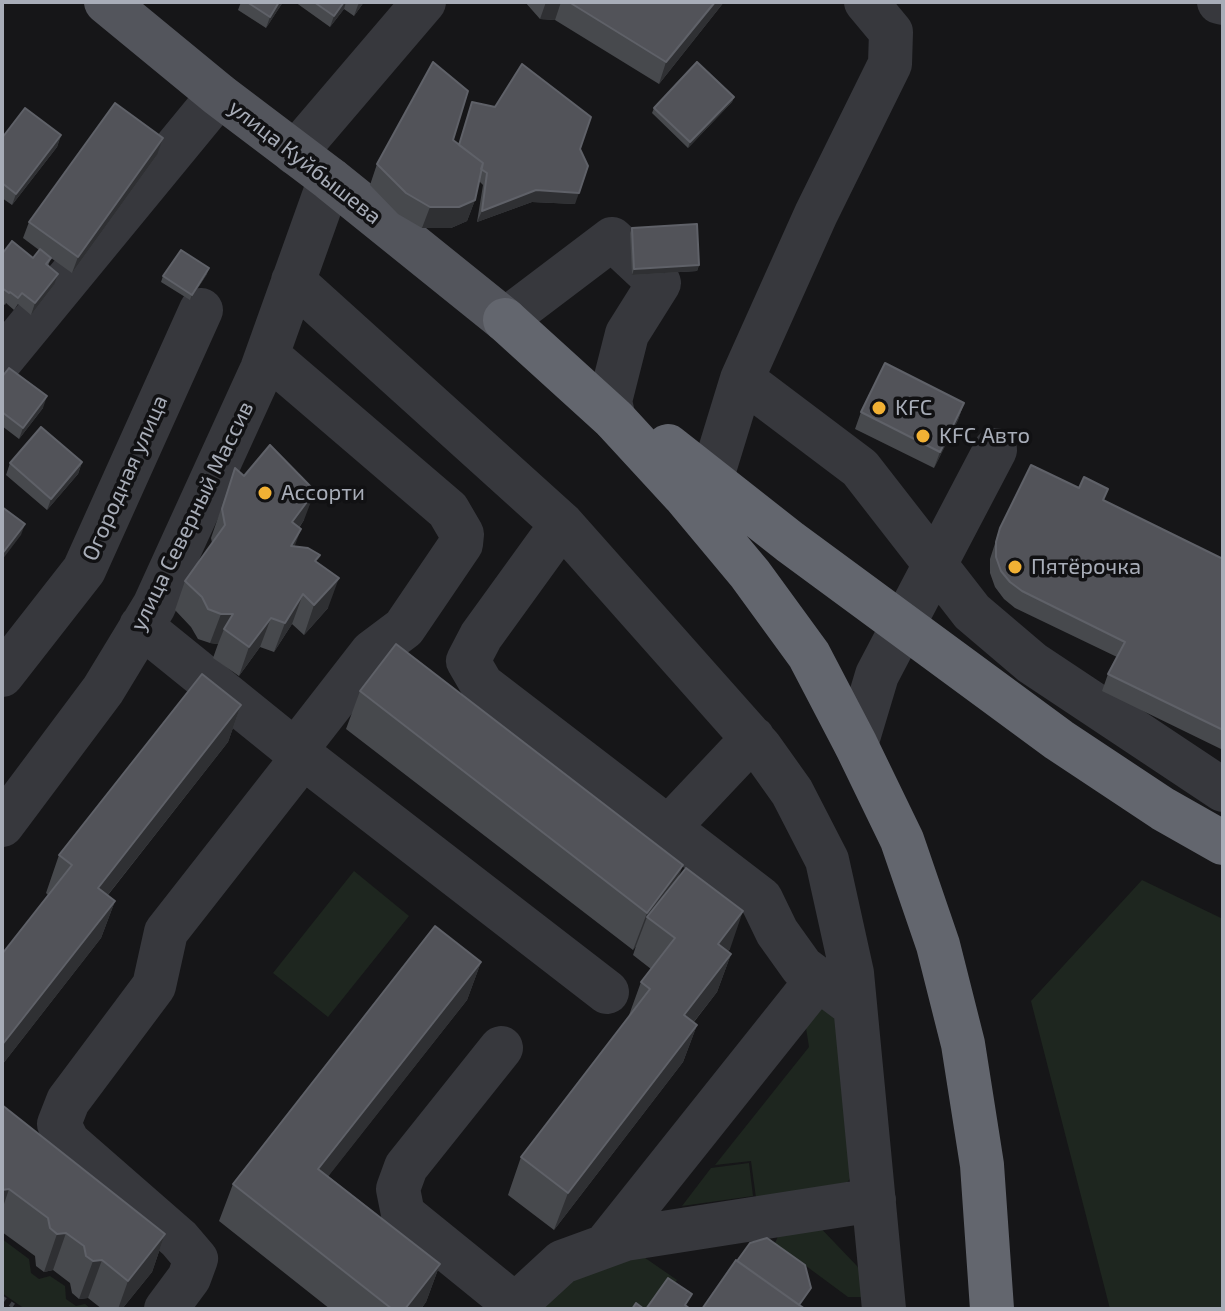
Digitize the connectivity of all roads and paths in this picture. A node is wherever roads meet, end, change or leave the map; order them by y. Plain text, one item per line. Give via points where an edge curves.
1 (106, 2) edge
2 (424, 2) edge
3 (866, 2) edge
4 (219, 95) junction
5 (295, 153) junction
6 (330, 179) junction
7 (293, 281) junction
8 (201, 310) dead end
9 (505, 320) junction
10 (267, 355) junction
11 (2, 359) edge
12 (742, 379) junction
13 (612, 410) junction
14 (995, 450) dead end
15 (711, 480) junction
16 (562, 524) junction
17 (935, 565) junction
18 (903, 625) junction
19 (141, 626) junction
20 (2, 675) edge
21 (753, 738) junction
22 (856, 745) junction
23 (299, 754) junction
24 (1223, 790) edge
25 (2, 825) edge
26 (668, 828) junction
27 (1223, 843) edge
28 (817, 980) junction
29 (607, 992) dead end
30 (854, 1006) junction
31 (501, 1048) dead end
32 (874, 1200) junction
33 (605, 1246) junction
34 (2, 1298) edge
35 (512, 1306) edge
36 (18, 1309) edge
37 (166, 1309) edge
38 (884, 1309) edge
39 (992, 1309) edge

1 - 4 main road, улица Куйбышева
2 - 5 street
3 - 12 street via 891,32 890,64
4 - 5 main road, улица Куйбышева
4 - 11 street
5 - 6 main road, улица Куйбышева
6 - 7 street, улица Северный Массив
6 - 9 main road, улица Куйбышева
7 - 10 street, улица Северный Массив
7 - 16 street
8 - 20 street, Огородная улица via 84,570
9 - 13 highway
9 - 13 street via 612,239 659,283 627,334
10 - 19 street, улица Северный Массив
10 - 23 street via 448,510 462,534 461,544 404,628 372,652
12 - 15 street
12 - 17 street via 860,468
13 - 15 highway
13 - 22 highway via 750,574 809,655
14 - 17 street
15 - 18 highway
16 - 21 street
16 - 26 street via 468,661 482,685
17 - 18 street
17 - 24 street via 972,612 1032,663
18 - 22 street via 877,675
18 - 27 highway via 1059,740
19 - 23 street
19 - 25 street, улица Северный Массив via 103,690
21 - 26 street
21 - 30 street via 792,792 827,860 852,973
22 - 39 highway via 902,840 938,945 963,1044 982,1165
23 - 29 street
23 - 37 street via 166,932 154,986 68,1101 59,1124 68,1142 196,1259
26 - 28 street via 761,899 777,932
28 - 30 street
28 - 33 street
30 - 32 street
31 - 35 street via 406,1167 398,1189 403,1214
32 - 33 street
32 - 38 street
33 - 35 street via 562,1262
34 - 36 path

